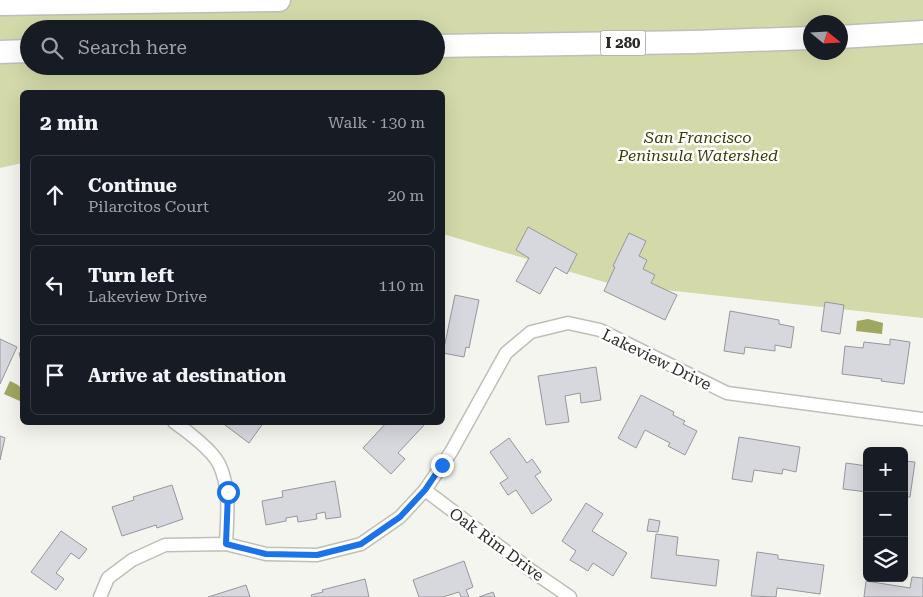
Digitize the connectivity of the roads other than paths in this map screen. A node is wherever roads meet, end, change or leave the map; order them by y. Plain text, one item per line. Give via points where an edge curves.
1 (254, 0) edge
2 (279, 0) edge
3 (0, 4) edge
4 (923, 32) edge
5 (848, 37) edge
6 (803, 38) edge
7 (445, 46) edge
8 (20, 51) edge
9 (0, 52) edge
10 (923, 419) edge
11 (178, 425) edge
12 (425, 490) junction
13 (226, 544) junction
14 (100, 597) edge
15 (570, 597) edge

1 - 2 highway
1 - 3 highway
4 - 5 highway
6 - 7 highway, I 280
8 - 9 highway
10 - 12 street, Lakeview Drive via 727,393 600,330 568,323 531,332 506,352 451,452
11 - 13 street via 195,437 219,463 228,492
12 - 13 street, Lakeview Drive via 400,517 361,544 317,555 266,554
12 - 15 street, Oak Rim Drive
13 - 14 street, Lakeview Drive via 165,545 132,560 108,578

